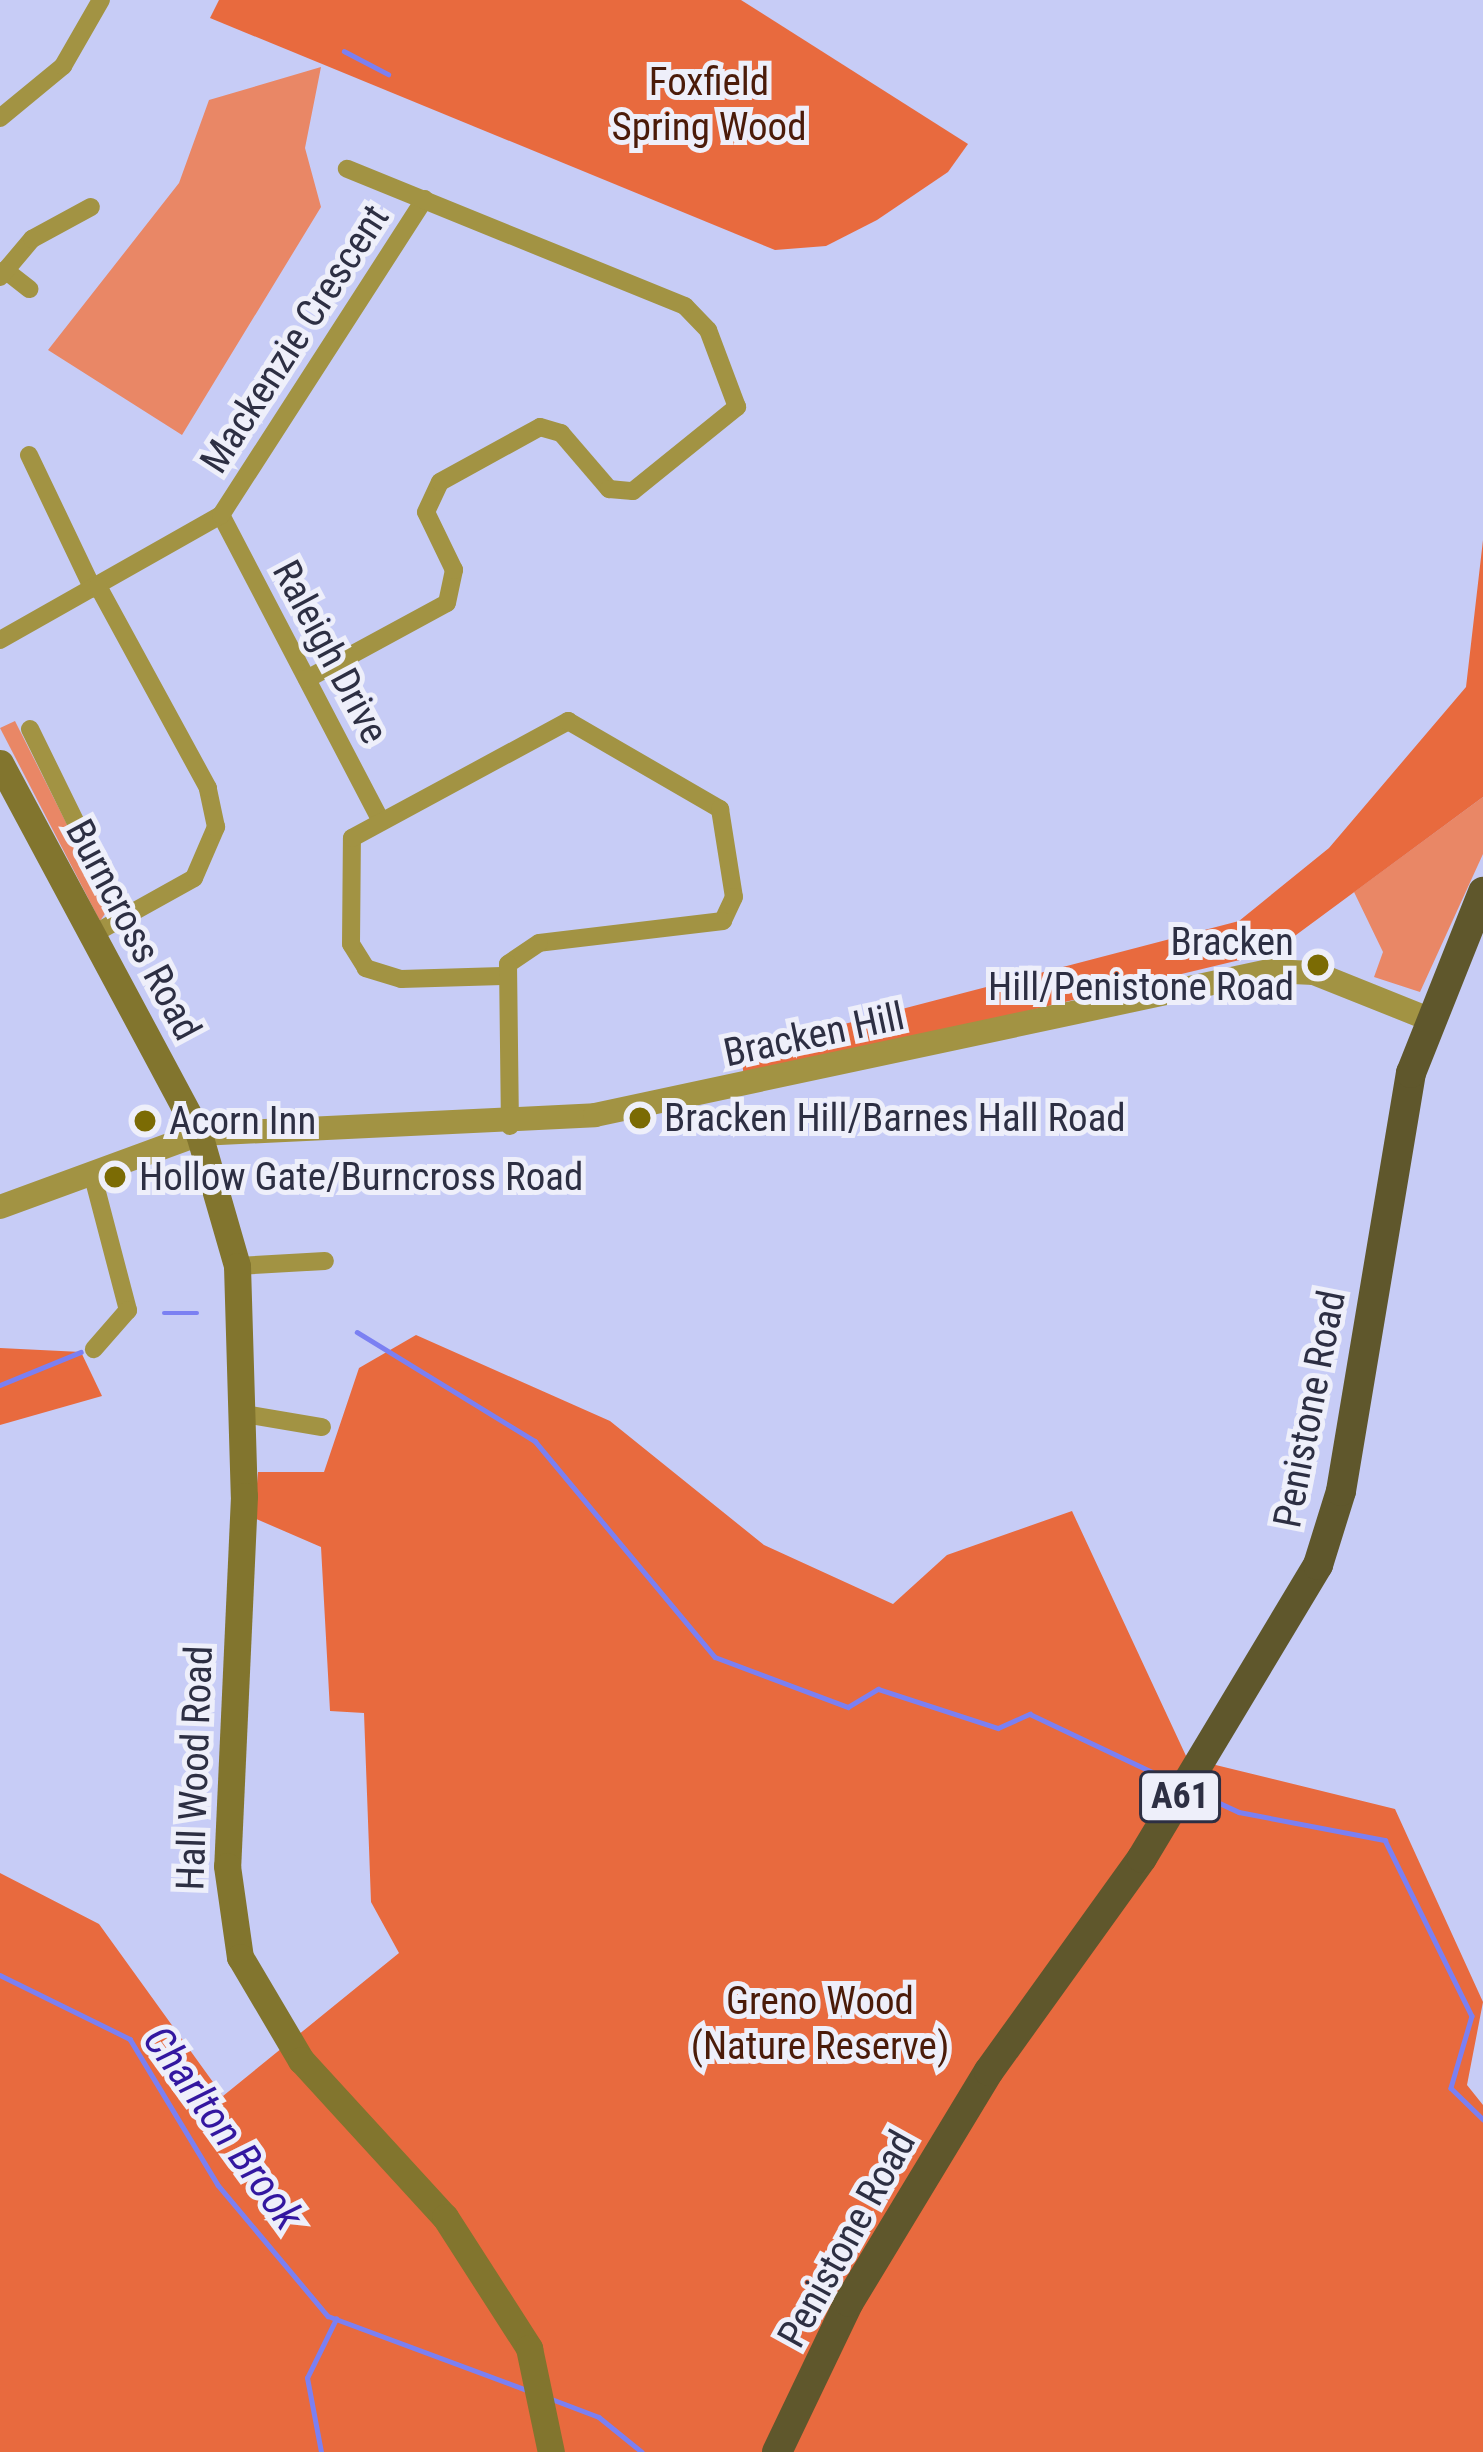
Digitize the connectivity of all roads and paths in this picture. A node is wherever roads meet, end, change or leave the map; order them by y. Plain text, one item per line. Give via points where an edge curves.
1 (100, 0) edge
2 (0, 118) edge
3 (347, 169) dead end
4 (425, 199) junction
5 (91, 207) dead end
6 (2, 274) edge
7 (29, 289) dead end
8 (29, 455) dead end
9 (221, 515) junction
10 (96, 587) junction
11 (0, 640) edge
12 (308, 679) junction
13 (30, 729) dead end
14 (0, 763) edge
15 (380, 819) junction
16 (1483, 892) edge
17 (122, 917) junction
18 (90, 936) junction
19 (502, 976) junction
20 (1430, 1019) junction
21 (510, 1126) junction
22 (199, 1134) junction
23 (92, 1173) junction
24 (0, 1207) edge
25 (325, 1261) dead end
26 (237, 1266) junction
27 (94, 1349) dead end
28 (244, 1414) junction
29 (322, 1427) dead end
30 (551, 2452) edge
31 (777, 2452) edge

1 - 2 street via 63,66
3 - 4 street, Mackenzie Crescent
4 - 9 street, Mackenzie Crescent
4 - 12 street, Mackenzie Crescent via 685,306 708,330 737,407 716,435 633,490 608,489 561,433 540,427 440,482 427,512 454,570 447,603
5 - 6 street via 32,239
6 - 7 street
8 - 10 street
9 - 10 street
9 - 12 street, Raleigh Drive
10 - 11 street
10 - 17 street via 216,808 194,878
12 - 15 street, Raleigh Drive
13 - 17 street
14 - 18 main road, Burncross Road
15 - 19 street via 346,857 357,958 401,979
15 - 19 street via 568,721 720,809 734,897 722,921 539,944
16 - 20 highway, Penistone Road / A61
17 - 18 street
18 - 22 main road, Burncross Road
19 - 21 street
20 - 21 street, Bracken Hill via 1314,973 1269,971 820,1072
20 - 31 highway, Penistone Road / A61 via 1318,1565 1142,1858 989,2071 849,2302
21 - 22 street, Bracken Hill
22 - 23 street, Bracken Hill
22 - 26 main road, Hall Wood Road
23 - 24 street, Bracken Hill
23 - 27 street via 128,1310
25 - 26 street
26 - 28 main road, Hall Wood Road
28 - 29 street
28 - 30 main road, Hall Wood Road via 226,1866 240,1957 302,2060 445,2217 530,2348

